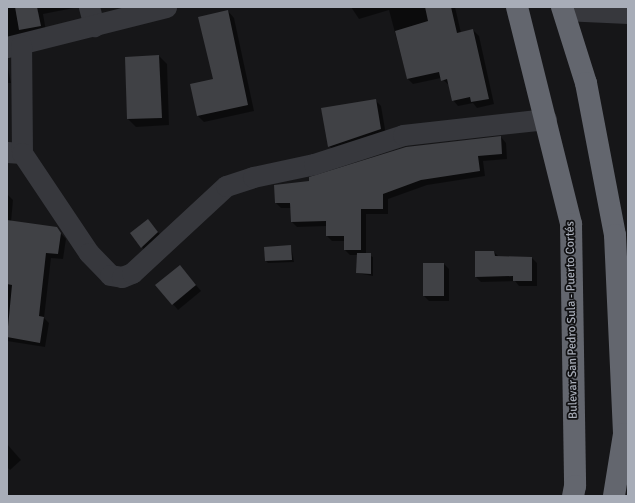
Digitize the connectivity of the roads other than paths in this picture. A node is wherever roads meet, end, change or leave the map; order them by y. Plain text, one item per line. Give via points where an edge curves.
1 (166, 7) edge
2 (517, 7) edge
3 (563, 12) edge
4 (628, 14) edge
5 (91, 17) edge
6 (628, 25) edge
7 (14, 46) edge
8 (546, 120) junction
9 (15, 152) edge
10 (621, 236) edge
11 (573, 496) edge
12 (614, 496) edge

1 - 5 street
2 - 8 highway, Bulevar San Pedro Sula - Puerto Cortés
3 - 4 street
3 - 6 street
3 - 10 highway via 586,82
5 - 7 street
7 - 9 street
8 - 9 street via 403,135 314,164 253,177 226,186 132,272 122,277 110,275 89,253
8 - 11 highway, Bulevar San Pedro Sula - Puerto Cortés via 571,224 575,486
10 - 12 highway via 624,434

